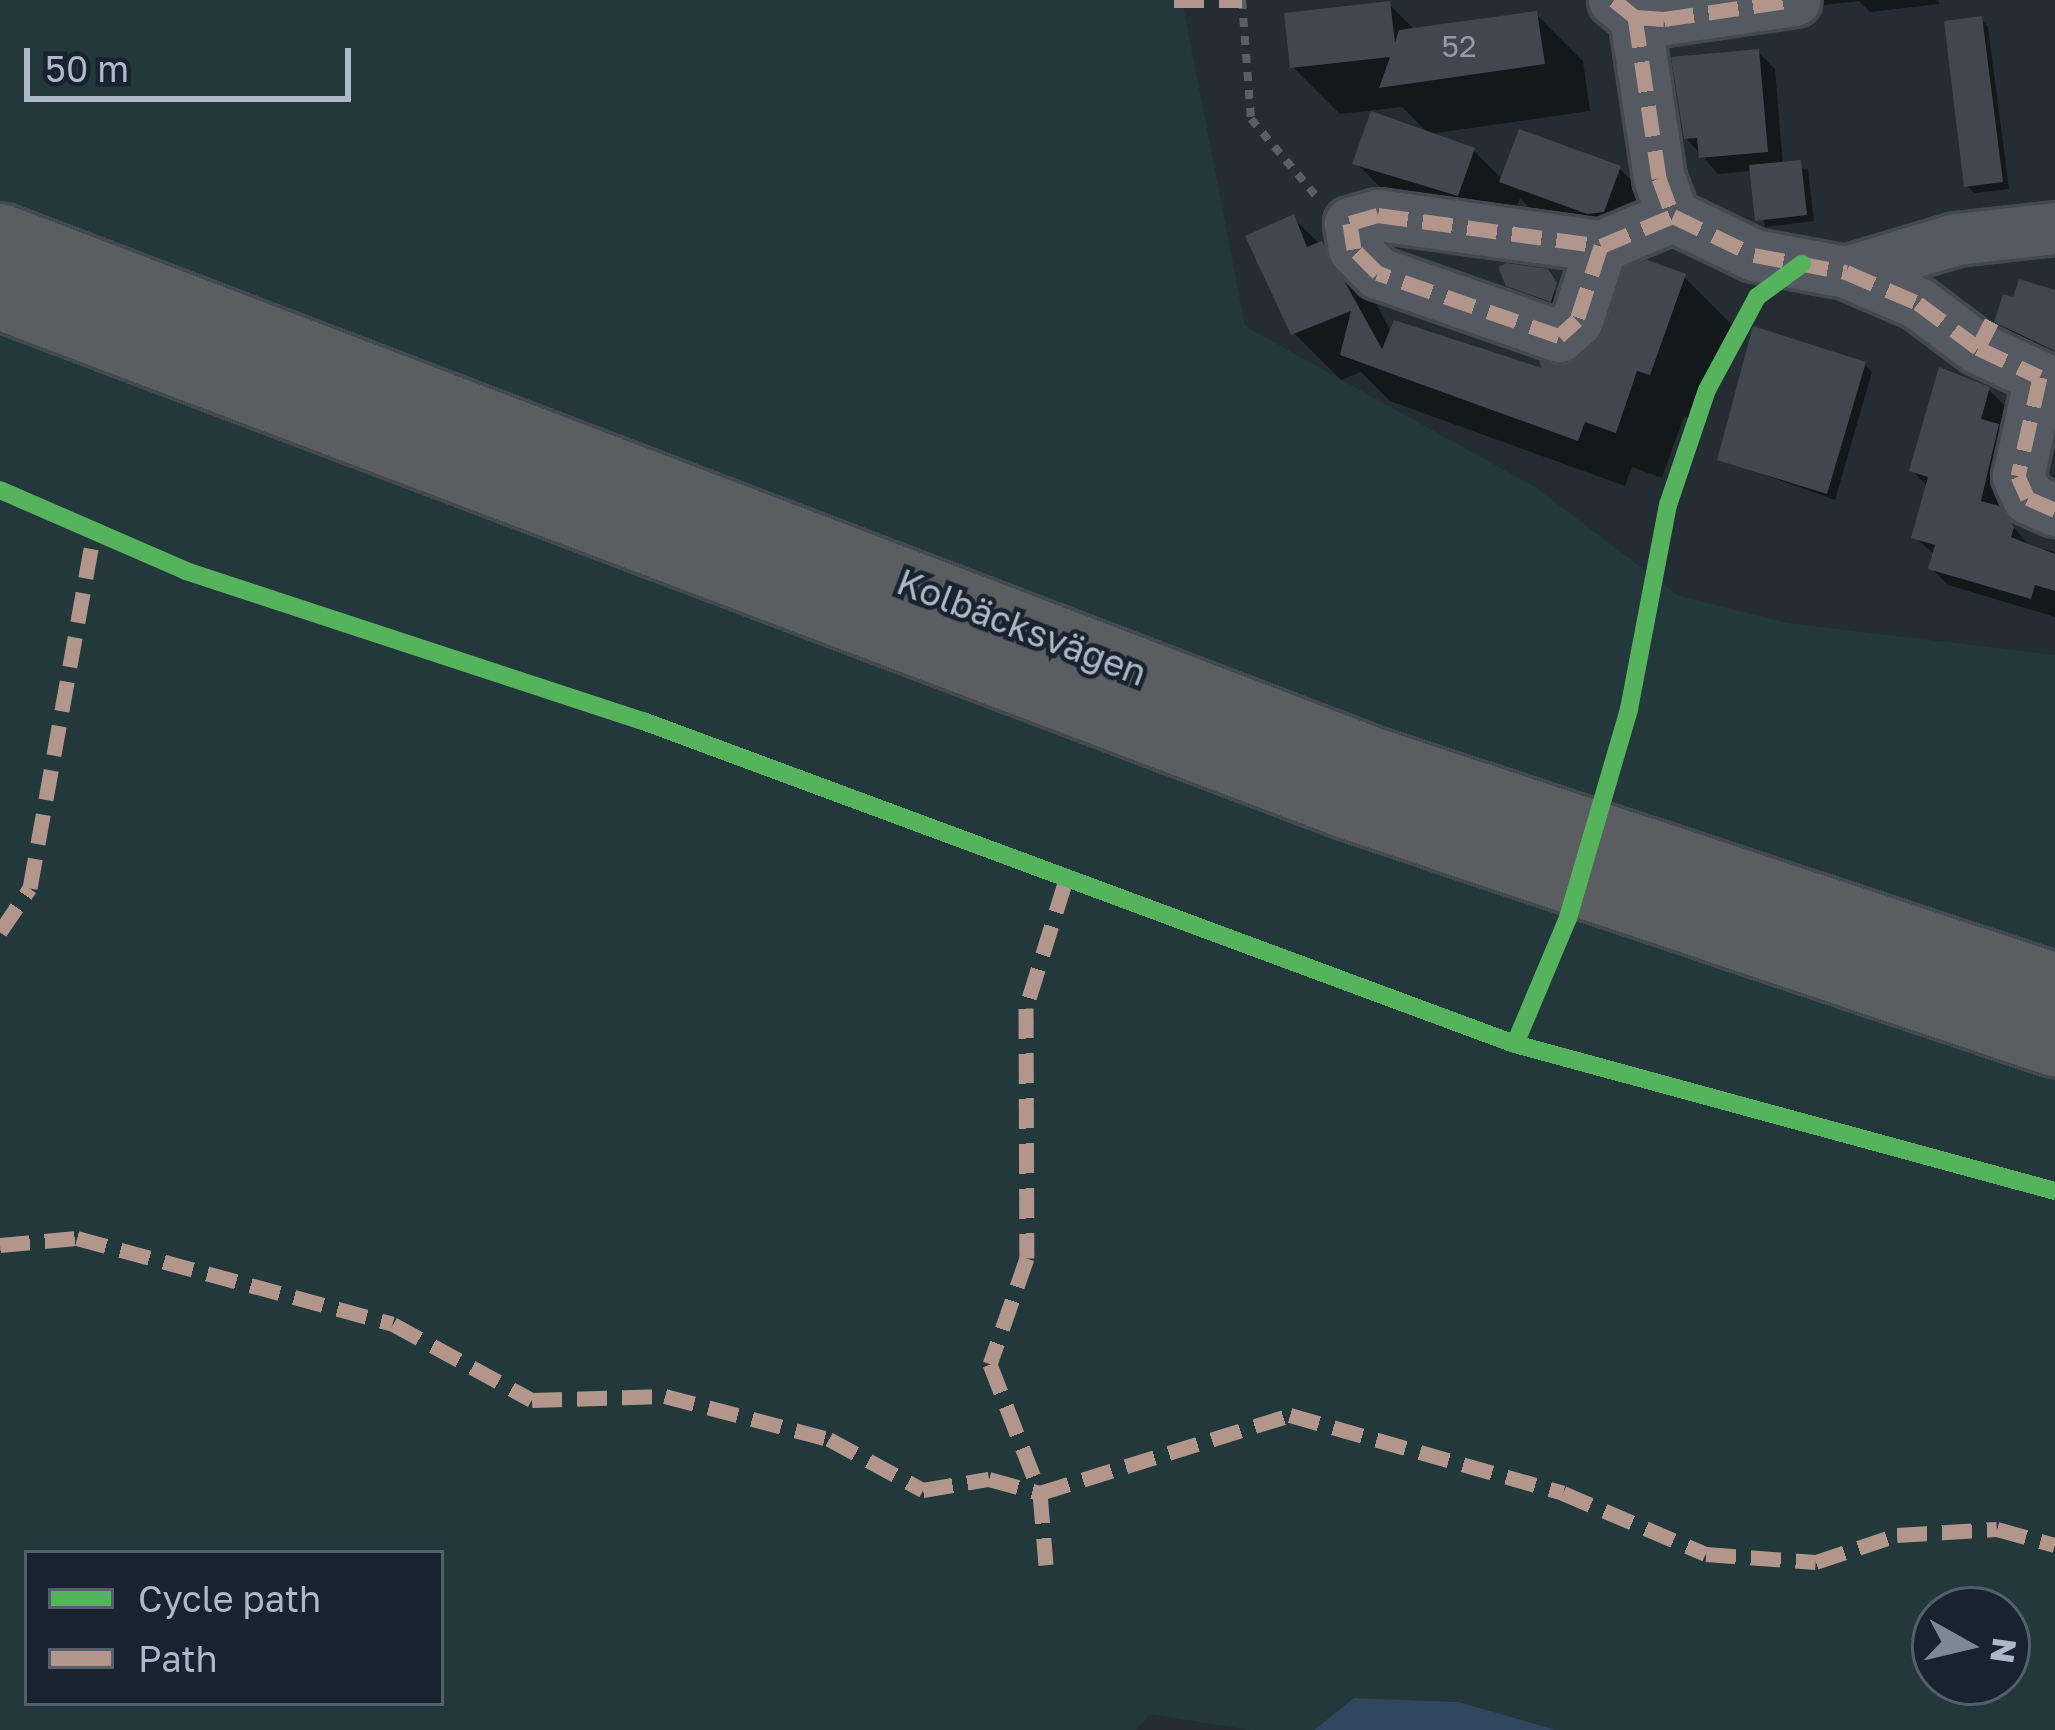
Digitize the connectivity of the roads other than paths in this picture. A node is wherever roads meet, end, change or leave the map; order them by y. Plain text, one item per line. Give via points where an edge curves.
1 (1795, 0) edge
2 (1625, 8) edge
3 (1673, 216) junction
4 (2055, 227) edge
5 (0, 237) edge
6 (1601, 246) junction
7 (1846, 272) junction
8 (0, 296) edge
9 (2047, 380) edge
10 (2055, 510) edge
11 (2055, 987) edge
12 (2055, 1042) edge

1 - 2 street
2 - 3 street
3 - 6 street
3 - 7 street via 1754,255
4 - 7 street via 1956,239
5 - 11 highway, Kolbäcksvägen via 1373,761
6 - 6 street via 1391,216 1350,223 1354,249 1378,272 1559,336 1577,320
7 - 9 street via 1918,303 1978,348
8 - 12 highway, Kolbäcksvägen via 1349,806
9 - 10 street via 2018,476 2028,498

